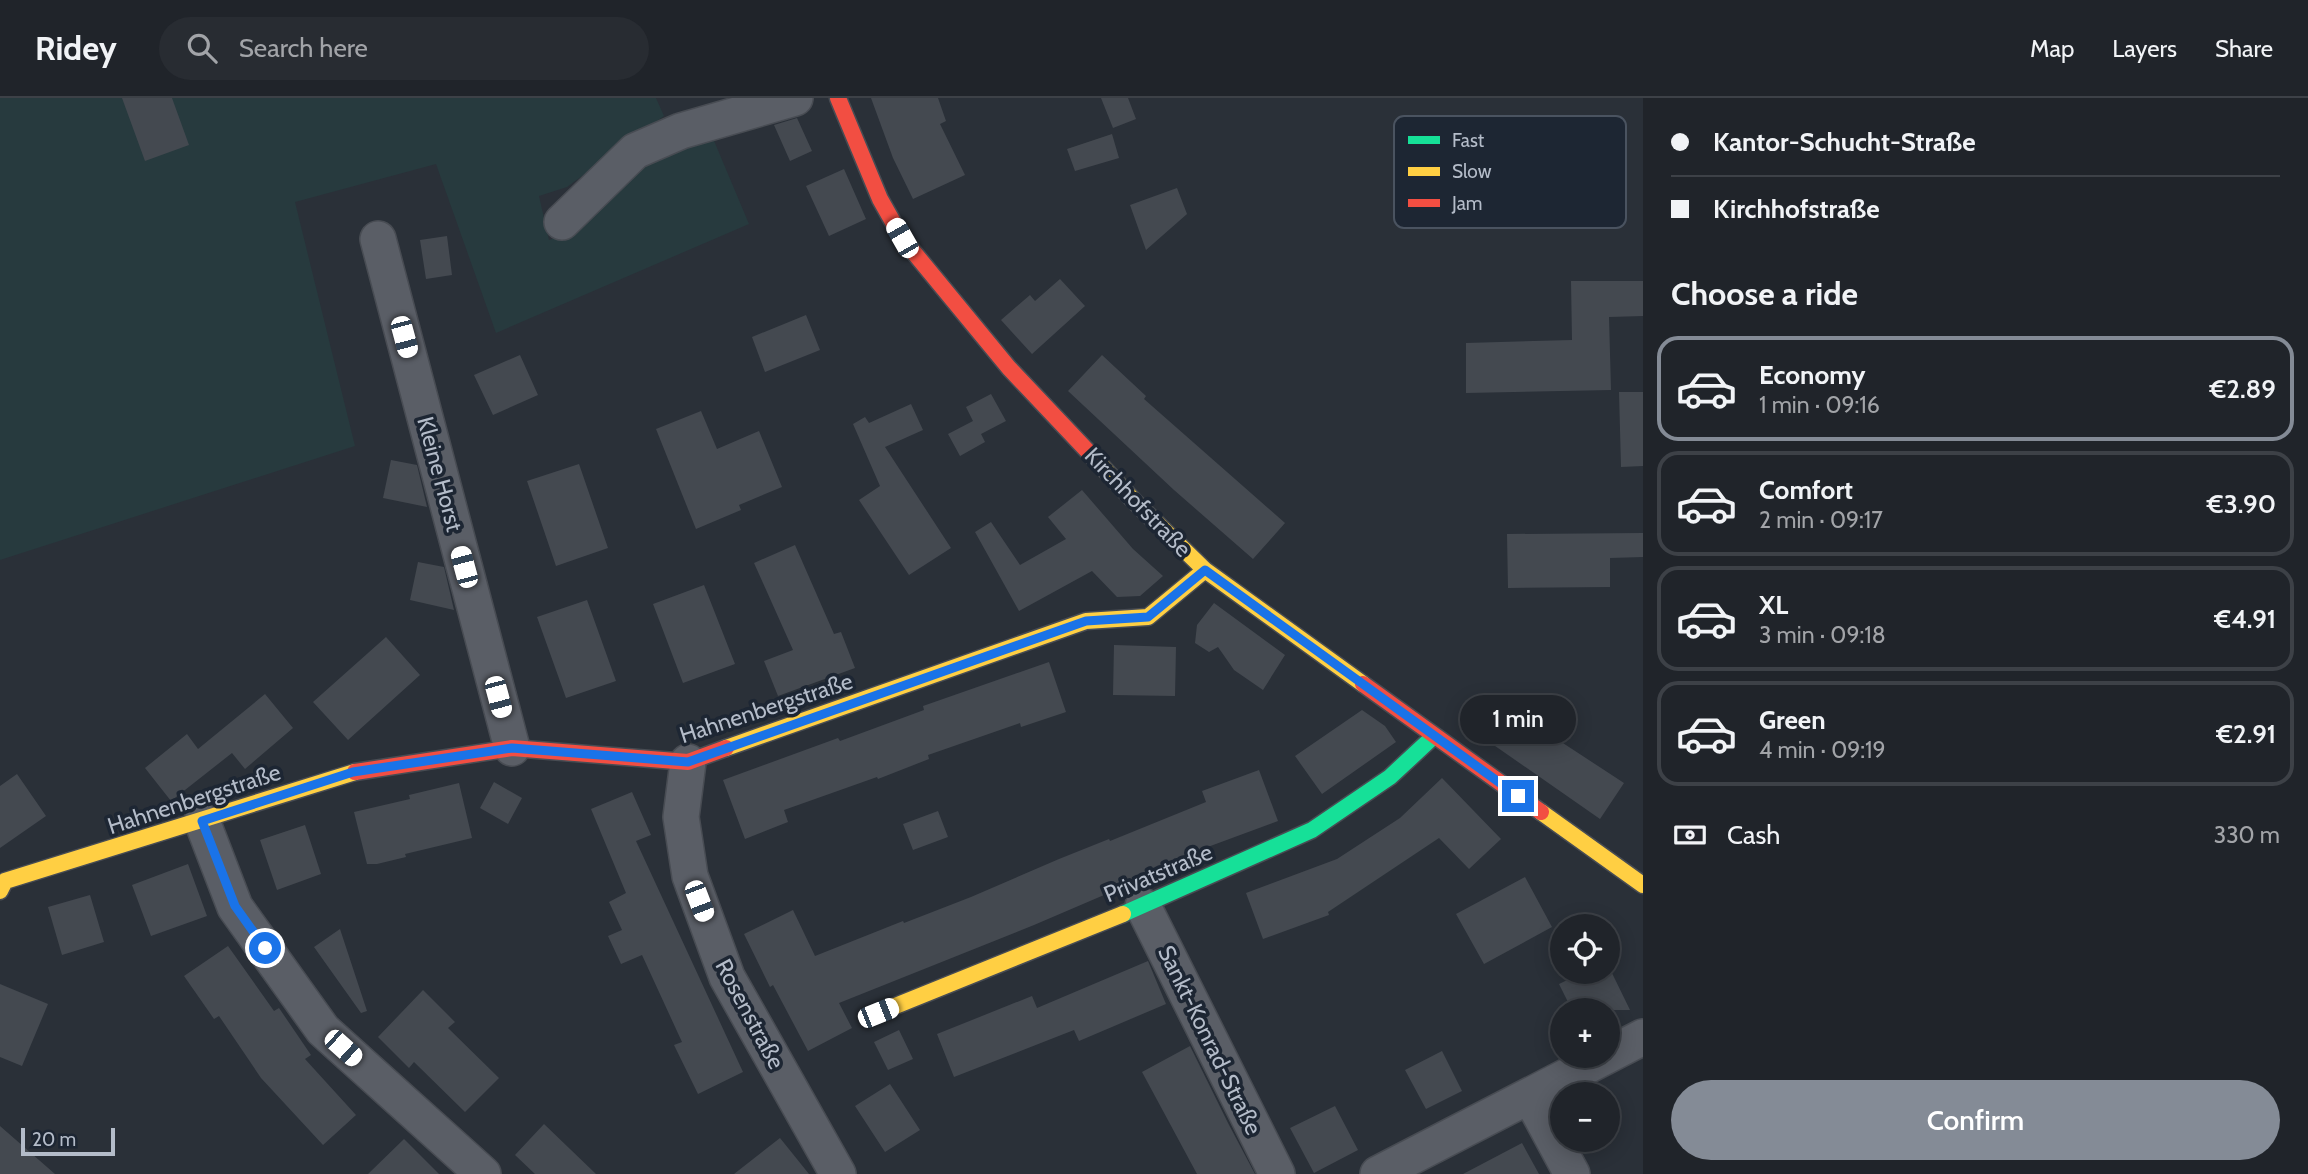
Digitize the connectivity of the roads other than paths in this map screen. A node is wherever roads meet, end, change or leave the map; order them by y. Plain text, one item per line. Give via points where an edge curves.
1 (795, 98) edge
2 (838, 98) edge
3 (562, 222) dead end
4 (378, 239) dead end
5 (1205, 570) junction
6 (1434, 736) junction
7 (512, 748) junction
8 (688, 762) junction
9 (202, 821) junction
10 (1643, 885) edge
11 (0, 891) edge
12 (1143, 906) junction
13 (878, 1013) dead end
14 (1643, 1037) edge
15 (1530, 1096) junction
16 (483, 1174) edge
17 (838, 1174) edge
18 (1277, 1174) edge
19 (1378, 1174) edge
20 (1572, 1174) edge

1 - 3 street via 681,131 635,151
2 - 5 street, Kirchhofstraße via 880,199 902,238 1009,368
4 - 7 street, Kleine Horst
5 - 6 street, Kirchhofstraße
5 - 8 street, Hahnenbergstraße via 1148,617 1086,621
6 - 10 street, Kirchhofstraße
6 - 12 street, Privatstraße via 1390,777 1312,830
7 - 8 street, Hahnenbergstraße
7 - 9 street, Hahnenbergstraße via 353,772
8 - 17 street, Rosenstraße via 681,817 690,876 727,977
9 - 11 street, Hahnenbergstraße via 5,881
9 - 16 street via 235,906 323,1030
12 - 13 street, Privatstraße
12 - 18 street, Sankt-Konrad-Straße
14 - 15 street
15 - 19 street
15 - 20 street

